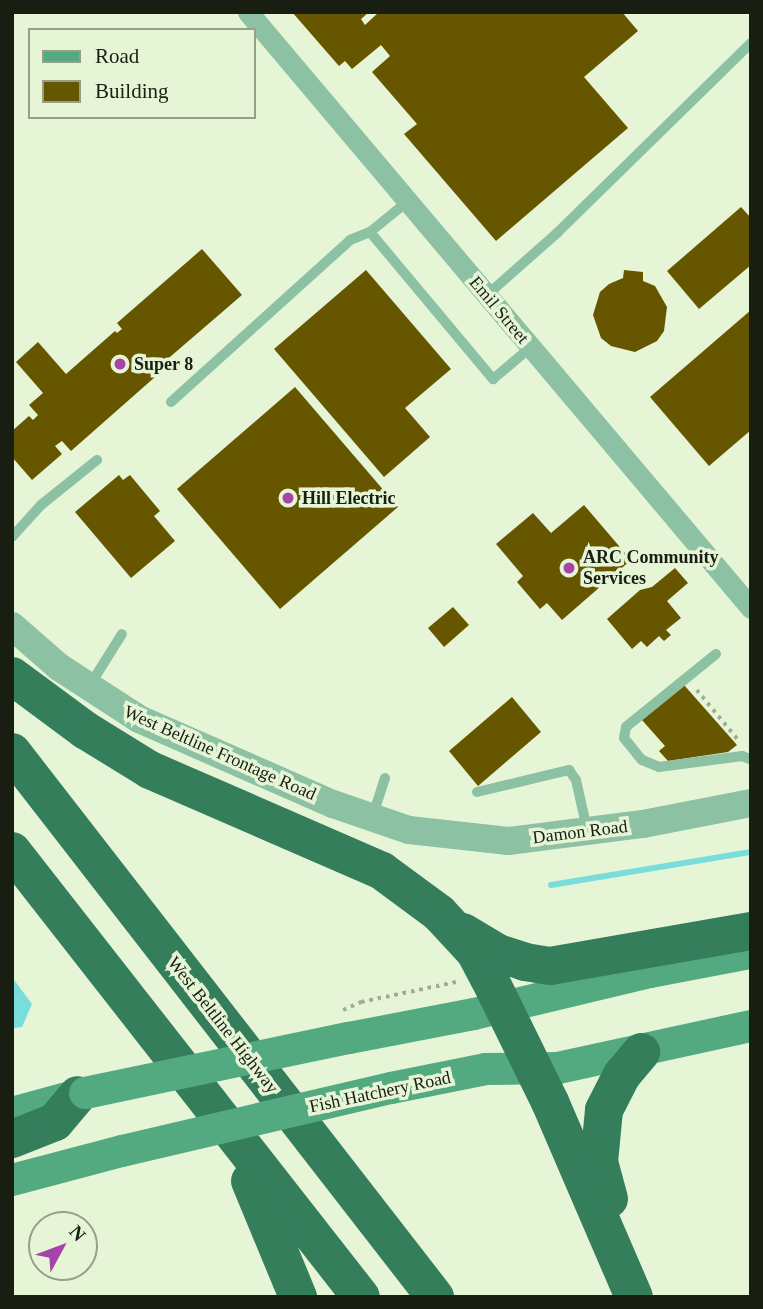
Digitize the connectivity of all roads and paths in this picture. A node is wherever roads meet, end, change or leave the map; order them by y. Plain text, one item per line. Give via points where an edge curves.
1 (248, 12) edge
2 (751, 43) edge
3 (408, 201) junction
4 (370, 232) junction
5 (487, 295) junction
6 (531, 348) junction
7 (171, 402) dead end
8 (97, 460) dead end
9 (12, 537) edge
10 (751, 608) edge
11 (12, 626) edge
12 (122, 634) dead end
13 (716, 654) dead end
14 (12, 676) edge
15 (687, 678) junction
16 (88, 688) junction
17 (740, 743) dead end
18 (12, 752) edge
19 (750, 759) edge
20 (385, 778) dead end
21 (477, 792) dead end
22 (751, 803) edge
23 (372, 819) junction
24 (408, 830) joint
25 (587, 832) junction
26 (12, 851) edge
27 (439, 913) junction
28 (751, 931) edge
29 (751, 953) edge
30 (456, 982) dead end
31 (502, 1007) junction
32 (345, 1024) junction
33 (751, 1026) edge
34 (641, 1052) junction
35 (532, 1068) junction
36 (81, 1094) junction
37 (12, 1113) edge
38 (226, 1128) junction
39 (12, 1139) edge
40 (12, 1180) edge
41 (298, 1297) edge
42 (361, 1297) edge
43 (435, 1297) edge
44 (634, 1297) edge
45 (643, 1297) edge

1 - 3 street, Emil Street
2 - 5 lane
3 - 4 lane
3 - 5 street, Emil Street
4 - 6 lane via 493,379
4 - 7 lane via 350,240
5 - 6 street, Emil Street
6 - 10 street, Emil Street
8 - 9 lane via 41,505
11 - 16 street, West Beltline Frontage Road
12 - 16 lane
13 - 15 lane
14 - 27 highway via 85,730 150,770 382,870
15 - 17 path
15 - 19 lane via 626,727 624,738 632,750 659,767 743,756
16 - 23 street, West Beltline Frontage Road via 187,742
18 - 43 highway, West Beltline Highway
20 - 23 lane
21 - 25 lane via 569,770 579,791
22 - 25 street, Damon Road
23 - 24 street, West Beltline Frontage Road
24 - 25 street, Damon Road via 508,841
26 - 38 highway
27 - 28 highway via 498,953 550,966
27 - 31 highway via 475,952
29 - 31 main road
30 - 32 path via 361,1002
31 - 32 main road
31 - 35 highway
32 - 36 main road, bridge
33 - 34 main road, Fish Hatchery Road
34 - 35 main road, Fish Hatchery Road via 558,1068
34 - 45 highway via 622,1075 604,1110 599,1162
35 - 40 main road, Fish Hatchery Road, bridge via 486,1069 391,1088
35 - 44 highway
36 - 37 main road
36 - 39 highway via 55,1122
38 - 41 highway
38 - 42 highway

